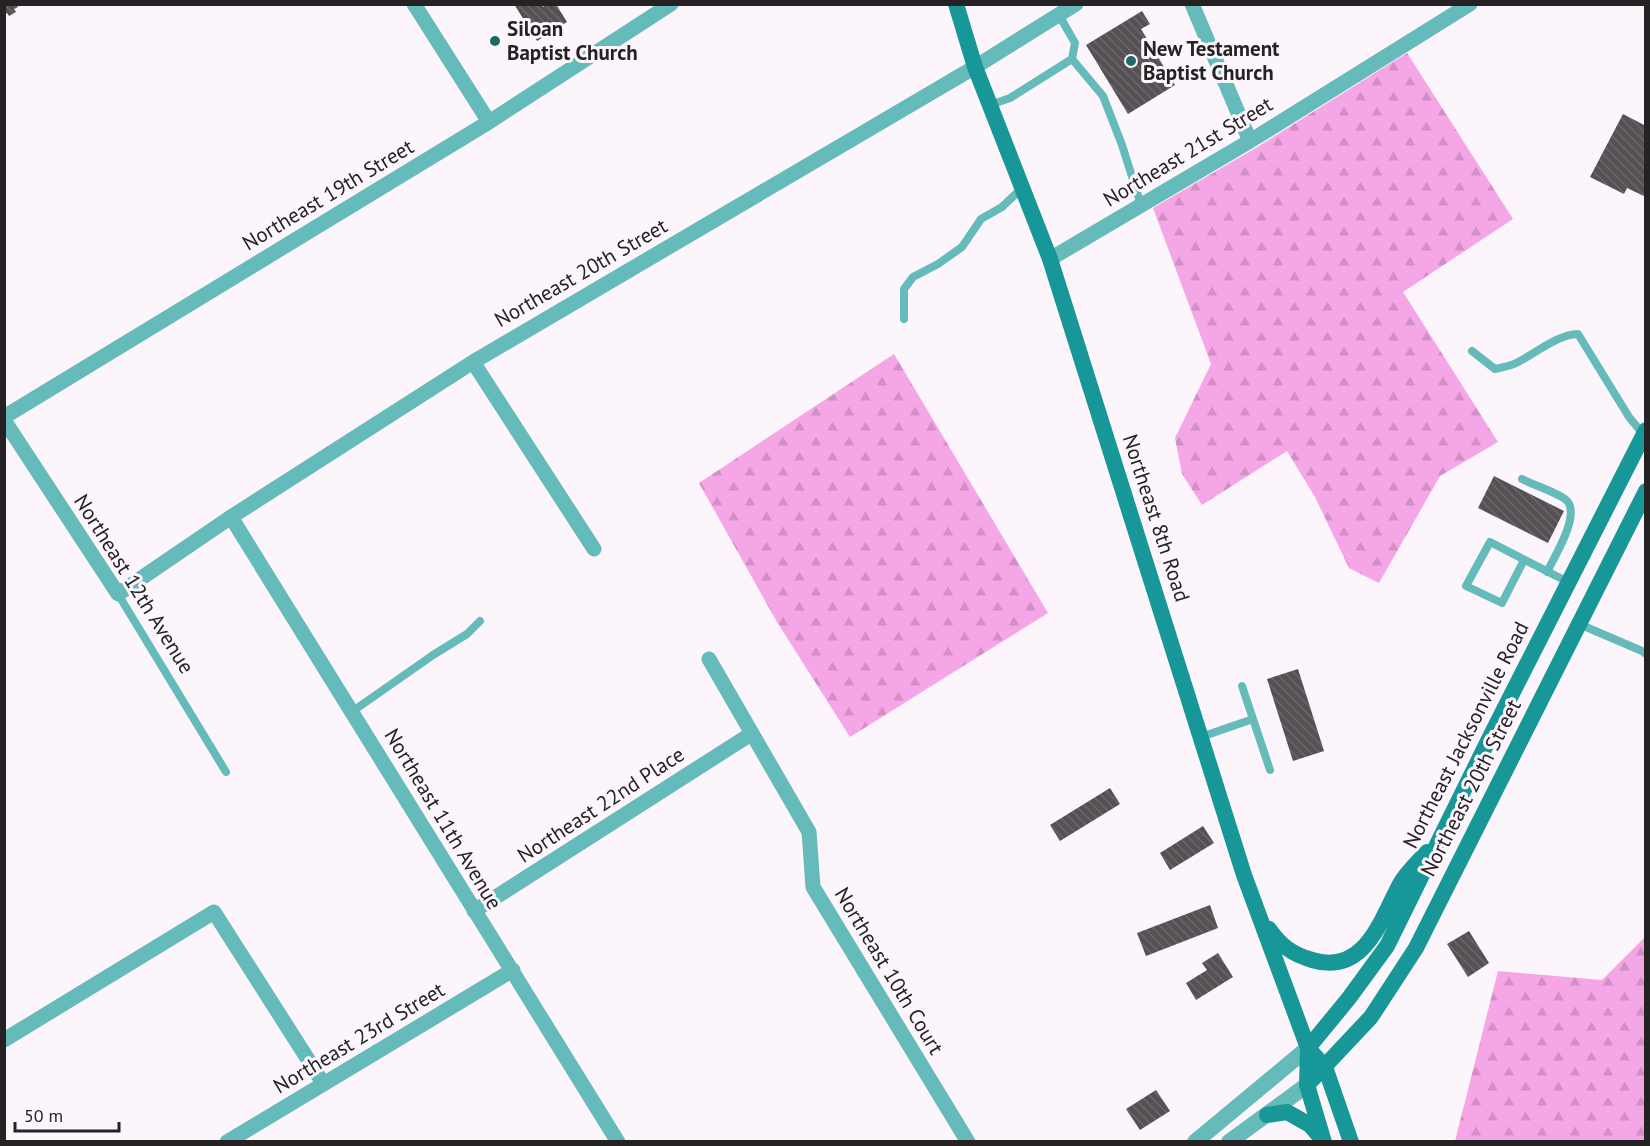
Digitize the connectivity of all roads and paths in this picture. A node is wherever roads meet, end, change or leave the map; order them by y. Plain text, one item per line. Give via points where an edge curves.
1 (414, 4) edge
2 (670, 4) edge
3 (956, 4) edge
4 (1076, 4) edge
5 (1192, 4) edge
6 (1470, 4) edge
7 (1059, 15) junction
8 (1072, 59) junction
9 (975, 67) junction
10 (990, 105) junction
11 (489, 122) junction
12 (1250, 141) junction
13 (1022, 188) junction
14 (1141, 205) junction
15 (1050, 259) junction
16 (904, 319) dead end
17 (1472, 351) dead end
18 (474, 362) junction
19 (4, 419) edge
20 (1645, 432) edge
21 (1522, 479) dead end
22 (1646, 491) edge
23 (231, 517) junction
24 (594, 549) dead end
25 (1524, 560) junction
26 (1547, 572) junction
27 (1568, 582) junction
28 (118, 594) junction
29 (1553, 612) junction
30 (480, 621) dead end
31 (1579, 624) junction
32 (1646, 654) edge
33 (709, 659) dead end
34 (1242, 686) dead end
35 (353, 711) junction
36 (1253, 719) junction
37 (751, 734) junction
38 (1202, 737) junction
39 (1270, 770) dead end
40 (226, 772) dead end
41 (1441, 836) junction
42 (474, 911) junction
43 (1258, 913) junction
44 (513, 970) junction
45 (4, 1040) edge
46 (1308, 1047) junction
47 (1325, 1067) junction
48 (323, 1083) junction
49 (1307, 1085) junction
50 (1267, 1115) junction
51 (227, 1142) edge
52 (618, 1142) edge
53 (968, 1142) edge
54 (1195, 1142) edge
55 (1229, 1142) edge
56 (1324, 1142) edge
57 (1351, 1142) edge

1 - 11 street
2 - 11 street, Northeast 19th Street
3 - 9 main road, Northeast 8th Road
4 - 7 street, Northeast 20th Street
5 - 12 street
6 - 12 street, Northeast 21st Street
7 - 8 lane via 1075,43
7 - 9 street, Northeast 20th Street
8 - 10 lane via 1010,98
8 - 14 lane via 1103,96
9 - 10 main road, Northeast 8th Road
9 - 18 street, Northeast 20th Street
10 - 13 main road, Northeast 8th Road
11 - 19 street, Northeast 19th Street
12 - 14 street, Northeast 21st Street
13 - 15 main road, Northeast 8th Road
13 - 16 lane via 1002,207 981,219 962,247 913,278 904,289
14 - 15 street, Northeast 21st Street
15 - 38 main road, Northeast 8th Road
17 - 20 lane via 1496,369 1516,364 1545,346 1578,334 1629,417
18 - 23 street, Northeast 20th Street
18 - 24 street
19 - 28 street, Northeast 12th Avenue
20 - 27 main road, Northeast Jacksonville Road
21 - 26 lane via 1566,500 1571,509 1571,521
22 - 31 main road, Northeast 20th Street
23 - 28 street, Northeast 20th Street
23 - 35 street, Northeast 11th Avenue
25 - 25 lane via 1490,542 1466,586 1502,603
25 - 26 lane
26 - 27 lane
27 - 29 main road, Northeast Jacksonville Road
28 - 40 lane, Northeast 12th Avenue
29 - 31 main road
29 - 41 main road, Northeast Jacksonville Road
30 - 35 lane via 467,634
31 - 32 lane
31 - 47 main road, Northeast 20th Street via 1416,948 1371,1017
33 - 37 street, Northeast 10th Court
34 - 36 lane
35 - 42 street, Northeast 11th Avenue
36 - 38 lane
36 - 39 lane
37 - 42 street, Northeast 22nd Place
37 - 53 street, Northeast 10th Court via 810,832 813,887
38 - 43 main road, Northeast 8th Road
41 - 43 main road via 1401,881 1373,938 1339,962 1326,963 1284,949
41 - 46 main road, Northeast Jacksonville Road via 1387,946
42 - 44 street, Northeast 11th Avenue
43 - 46 main road, Northeast 8th Road
44 - 48 street, Northeast 23rd Street
44 - 52 street, Northeast 11th Avenue
45 - 48 street via 214,912
46 - 47 main road, Northeast 8th Road
46 - 49 main road, Northeast 8th Road
46 - 54 street
47 - 49 main road, Northeast 20th Street
47 - 57 main road
48 - 51 street, Northeast 23rd Street
49 - 50 street
49 - 56 main road
50 - 55 street
50 - 56 main road via 1287,1112 1310,1125

